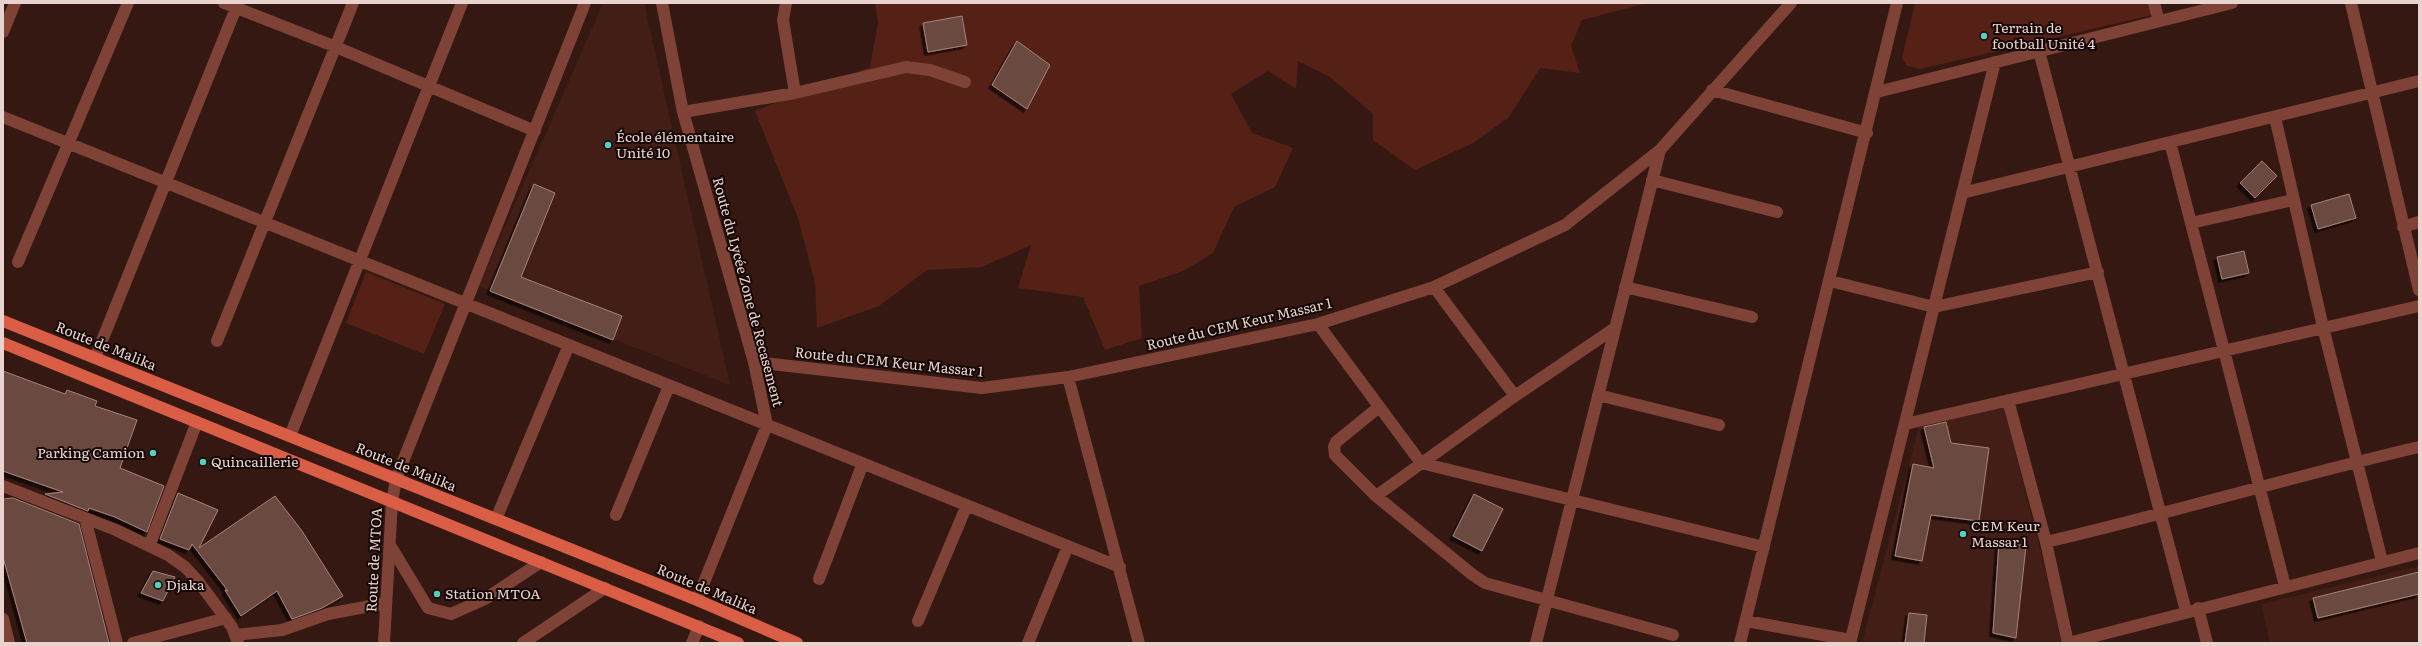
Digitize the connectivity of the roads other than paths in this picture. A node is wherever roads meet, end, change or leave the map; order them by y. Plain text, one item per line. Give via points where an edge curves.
1 (16, 3) edge
2 (128, 3) edge
3 (224, 3) edge
4 (353, 3) edge
5 (462, 3) edge
6 (586, 3) edge
7 (662, 3) edge
8 (786, 3) edge
9 (1791, 3) edge
10 (1897, 3) edge
11 (2154, 3) edge
12 (2232, 3) edge
13 (2351, 3) edge
14 (237, 6) edge
15 (2158, 21) junction
16 (3, 32) edge
17 (336, 47) junction
18 (2039, 51) junction
19 (1995, 62) junction
20 (965, 82) dead end
21 (2419, 82) edge
22 (429, 86) junction
23 (1712, 90) junction
24 (1877, 92) junction
25 (795, 93) junction
26 (2372, 93) junction
27 (683, 112) junction
28 (3, 117) edge
29 (2275, 117) junction
30 (534, 131) junction
31 (1866, 133) junction
32 (2170, 142) junction
33 (68, 143) junction
34 (1660, 150) junction
35 (2070, 167) junction
36 (1652, 180) junction
37 (166, 182) junction
38 (1962, 193) junction
39 (2293, 200) junction
40 (1777, 212) dead end
41 (264, 222) junction
42 (2419, 222) edge
43 (2191, 223) junction
44 (2403, 227) junction
45 (360, 261) junction
46 (18, 262) dead end
47 (2098, 272) junction
48 (1830, 281) junction
49 (1434, 286) junction
50 (1625, 287) junction
51 (2419, 290) edge
52 (466, 303) junction
53 (2419, 306) edge
54 (1934, 307) junction
55 (1752, 317) dead end
56 (3, 321) edge
57 (1318, 324) junction
58 (1615, 328) junction
59 (2323, 328) junction
60 (216, 341) dead end
61 (3, 343) edge
62 (569, 345) junction
63 (2224, 350) junction
64 (95, 358) junction
65 (754, 362) junction
66 (2125, 373) junction
67 (1068, 376) junction
68 (669, 386) junction
69 (1598, 395) junction
70 (1515, 396) junction
71 (2008, 400) junction
72 (1379, 407) junction
73 (197, 422) junction
74 (1905, 424) junction
75 (767, 425) junction
76 (1719, 425) dead end
77 (290, 436) junction
78 (2419, 447) edge
79 (2357, 461) junction
80 (863, 463) junction
81 (1421, 463) junction
82 (396, 479) junction
83 (3, 486) edge
84 (2260, 488) junction
85 (1376, 496) junction
86 (1572, 500) junction
87 (392, 502) junction
88 (967, 505) junction
89 (616, 515) dead end
90 (2161, 515) junction
91 (85, 518) junction
92 (496, 519) junction
93 (2046, 542) junction
94 (150, 544) junction
95 (390, 545) junction
96 (1068, 546) junction
97 (1764, 547) junction
98 (2419, 553) edge
99 (2382, 561) junction
100 (541, 562) junction
101 (1120, 567) junction
102 (819, 579) dead end
103 (2285, 586) junction
104 (605, 588) junction
105 (697, 600) junction
106 (1546, 602) junction
107 (386, 603) junction
108 (2192, 610) junction
109 (226, 618) junction
110 (3, 619) edge
111 (918, 621) dead end
112 (1746, 621) junction
113 (699, 626) junction
114 (1673, 636) dead end
115 (237, 639) edge
116 (1850, 642) edge
117 (9, 643) edge
118 (116, 643) edge
119 (133, 643) edge
120 (384, 643) edge
121 (523, 643) edge
122 (692, 643) edge
123 (738, 643) edge
124 (797, 643) edge
125 (1028, 643) edge
126 (1139, 643) edge
127 (1536, 643) edge
128 (1740, 643) edge
129 (2068, 643) edge
130 (2207, 643) edge

1 - 16 street
2 - 33 street
3 - 14 street
4 - 17 street
5 - 22 street
6 - 30 street, Route de MTOA
7 - 27 street, Route du Lycée Zone de Recasement
8 - 25 street via 783,20
9 - 23 street, Route du CEM Keur Massar 1
10 - 24 street
11 - 15 street
12 - 15 street
13 - 26 street
14 - 17 street
14 - 37 street
15 - 18 street
17 - 22 street
17 - 41 street
18 - 19 street
18 - 35 street
19 - 24 street
19 - 38 street
20 - 25 street via 930,70 906,67
21 - 26 street
22 - 30 street
22 - 45 street
23 - 31 street
23 - 34 street, Route du CEM Keur Massar 1
24 - 31 street
25 - 27 street
26 - 29 street
26 - 44 street
27 - 65 street, Route du Lycée Zone de Recasement
28 - 33 street
29 - 32 street
29 - 39 street
30 - 52 street, Route de MTOA
31 - 48 street
32 - 35 street
32 - 43 street
33 - 37 street
33 - 46 street
34 - 36 street
34 - 49 street, Route du CEM Keur Massar 1 via 1565,225
35 - 38 street
35 - 47 street
36 - 40 street
36 - 50 street
37 - 41 street
37 - 64 street
38 - 54 street
39 - 43 street
39 - 59 street
41 - 45 street
41 - 60 street
42 - 44 street
43 - 63 street
44 - 51 street
45 - 52 street
45 - 77 street
47 - 54 street
47 - 66 street
48 - 54 street
48 - 97 street
49 - 57 street, Route du CEM Keur Massar 1
49 - 70 street
50 - 55 street
50 - 58 street
52 - 62 street
52 - 82 street, Route de MTOA
53 - 59 street
54 - 74 street
56 - 64 main road, Route de Malika
57 - 67 street, Route du CEM Keur Massar 1
57 - 72 street
58 - 69 street
58 - 70 street
59 - 63 street
59 - 79 street
61 - 73 main road
62 - 68 street
62 - 92 street
63 - 66 street
63 - 84 street
64 - 77 main road, Route de Malika
65 - 67 street, Route du CEM Keur Massar 1 via 982,388
65 - 75 street, Route du Lycée Zone de Recasement
66 - 71 street
66 - 90 street
67 - 101 street
68 - 75 street
68 - 89 street
69 - 76 street
69 - 86 street
70 - 81 street
71 - 74 street
71 - 93 street
72 - 81 street
72 - 85 street via 1336,442 1334,447 1338,458
73 - 87 main road
73 - 94 street
74 - 116 street
75 - 80 street
75 - 105 street
77 - 82 main road, Route de Malika
78 - 79 street
79 - 84 street
79 - 99 street
80 - 88 street
80 - 102 street
81 - 85 street
81 - 86 street
82 - 87 street, Route de MTOA
82 - 92 main road, Route de Malika
83 - 91 street
84 - 90 street
84 - 103 street
85 - 106 street via 1479,579 1504,590
86 - 97 street
86 - 106 street
87 - 95 street, Route de MTOA
87 - 100 main road
88 - 96 street
88 - 111 street
90 - 93 street
90 - 108 street
91 - 94 street
91 - 118 street
92 - 105 main road, Route de Malika
93 - 129 street
94 - 109 street via 185,567
95 - 100 street via 428,608 452,614 485,599
95 - 107 street, Route de MTOA
96 - 101 street
96 - 125 street
97 - 112 street
98 - 99 street
99 - 103 street
100 - 104 main road
101 - 126 street
103 - 108 street
104 - 113 main road
104 - 121 street
105 - 124 main road, Route de Malika
106 - 114 street
106 - 127 street
107 - 115 street via 328,614 282,630
107 - 120 street, Route de MTOA
108 - 129 street
108 - 130 street
109 - 115 street
109 - 119 street
110 - 117 street
112 - 116 street
112 - 128 street
113 - 122 street
113 - 123 main road

